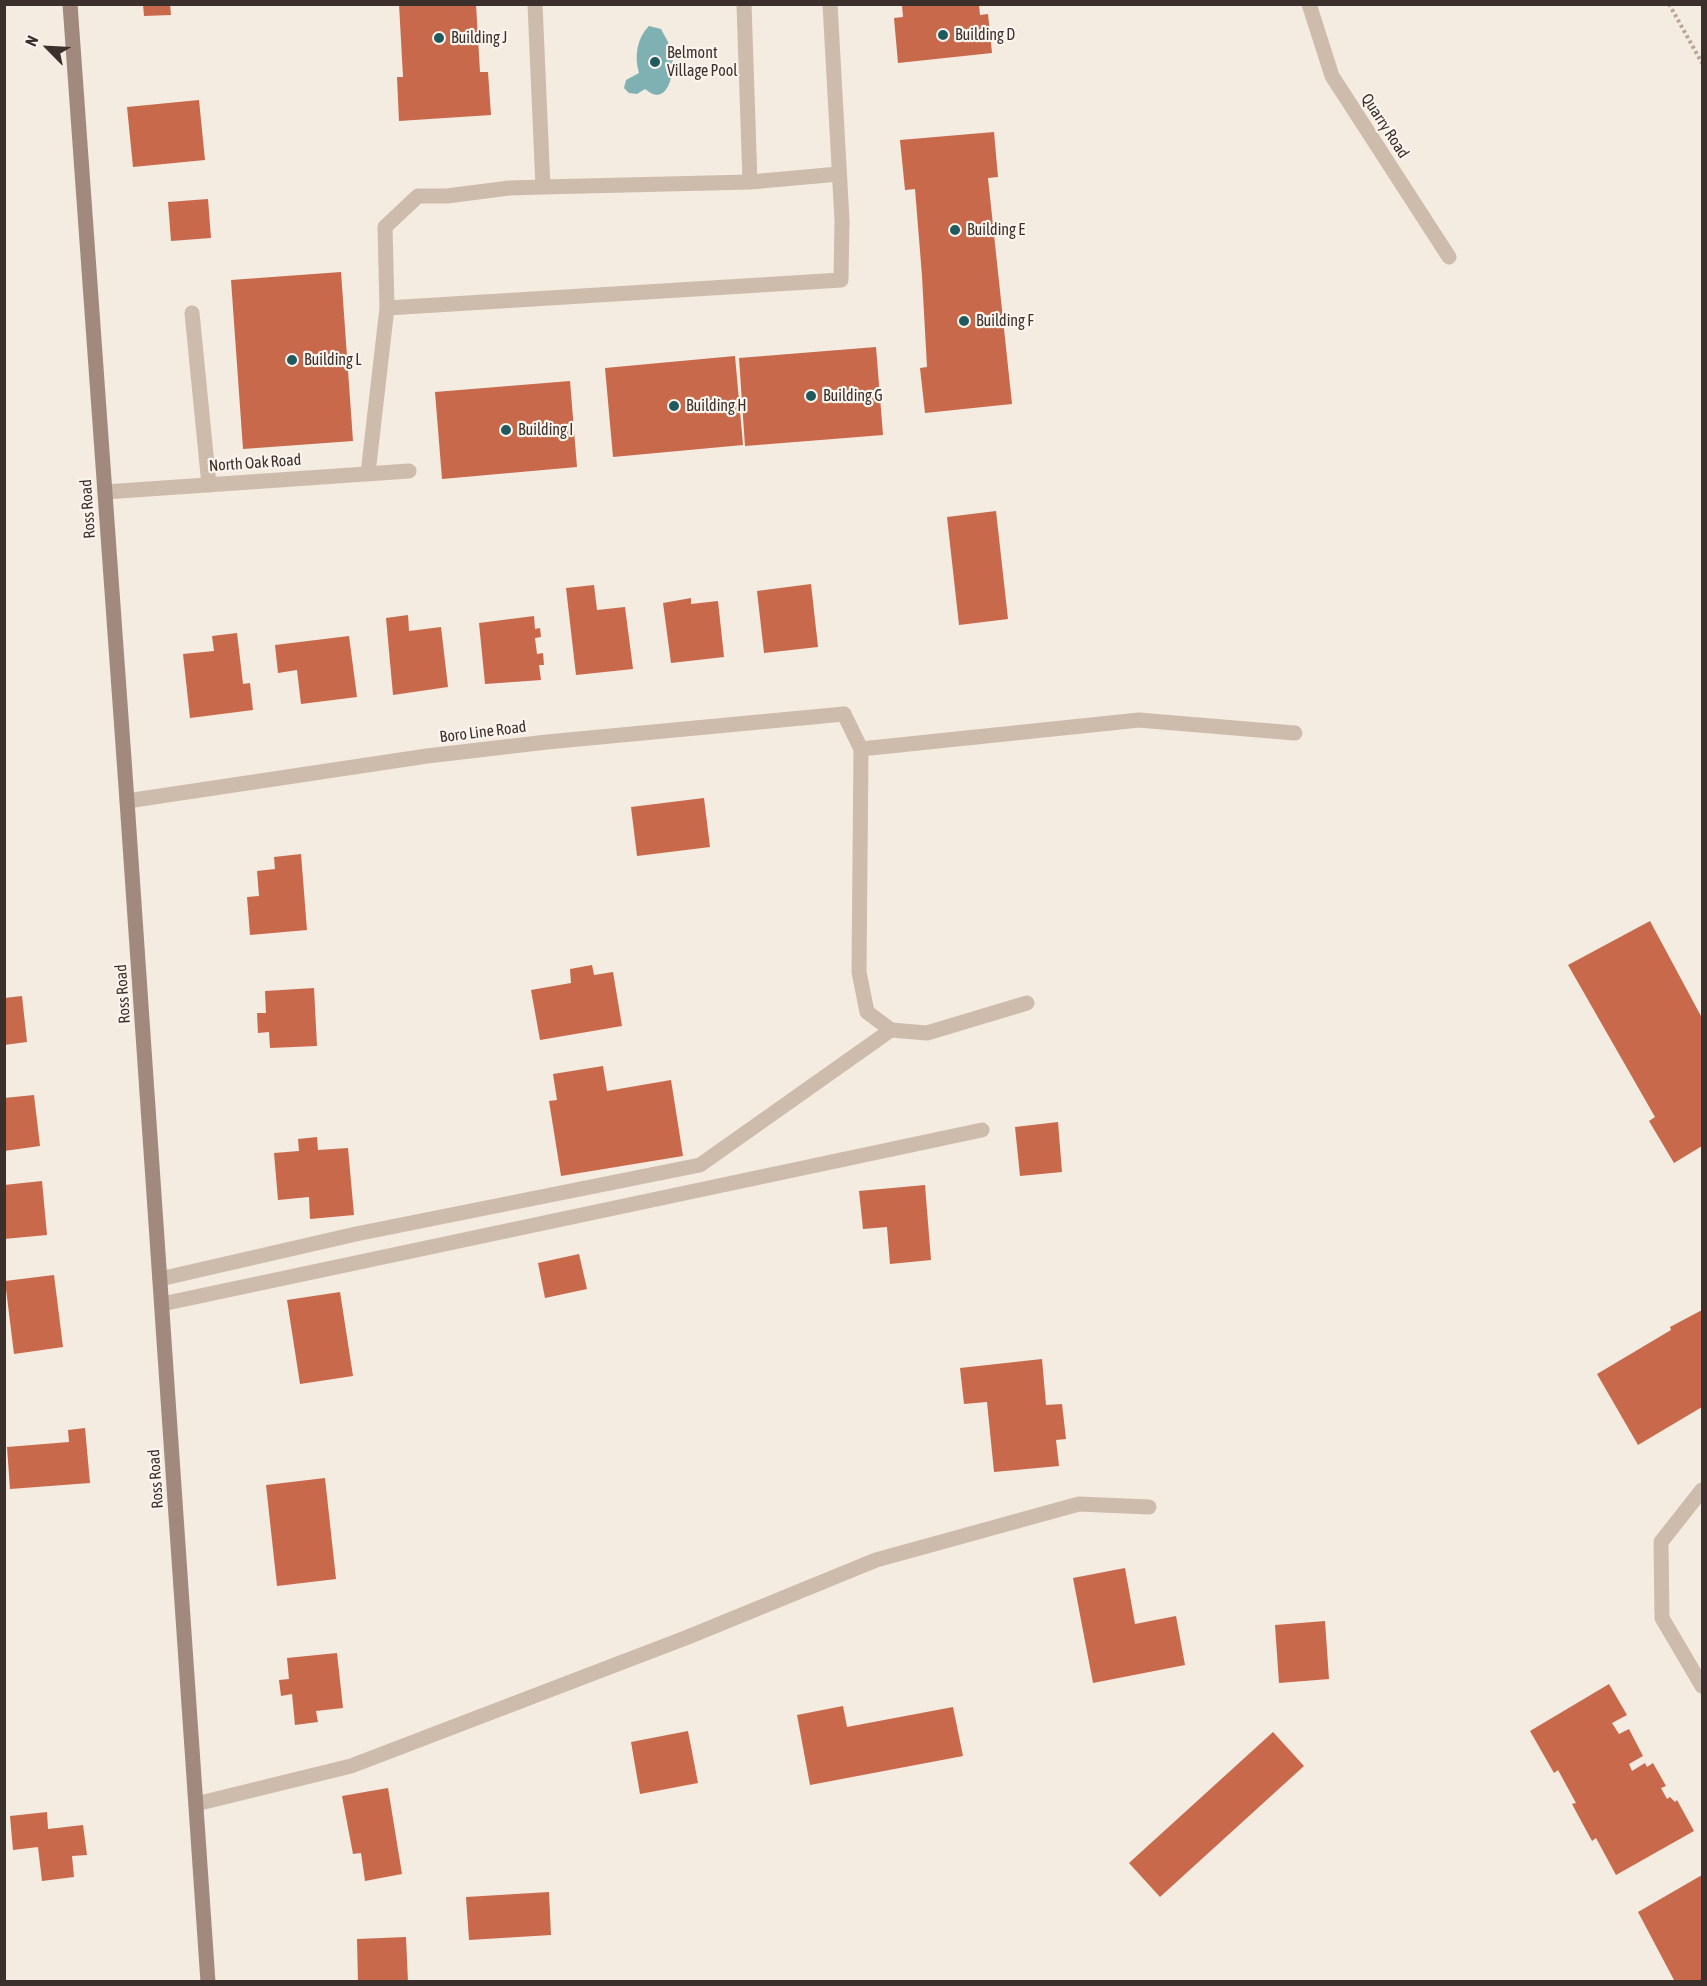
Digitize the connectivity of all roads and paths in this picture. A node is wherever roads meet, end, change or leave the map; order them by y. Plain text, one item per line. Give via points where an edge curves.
1 (70, 4) edge
2 (535, 4) edge
3 (744, 4) edge
4 (830, 4) edge
5 (1308, 4) edge
6 (1669, 4) edge
7 (1702, 63) edge
8 (839, 174) junction
9 (750, 183) junction
10 (543, 187) junction
11 (1449, 257) dead end
12 (387, 308) junction
13 (192, 314) dead end
14 (409, 471) dead end
15 (368, 474) junction
16 (209, 484) junction
17 (105, 492) junction
18 (1294, 733) dead end
19 (861, 749) junction
20 (128, 801) junction
21 (1027, 1003) dead end
22 (891, 1030) junction
23 (982, 1130) dead end
24 (160, 1279) junction
25 (162, 1304) junction
26 (1702, 1490) edge
27 (1149, 1506) dead end
28 (1702, 1686) edge
29 (196, 1804) junction
30 (208, 1982) edge

1 - 17 street, Ross Road
2 - 10 street
3 - 9 street
4 - 8 street
5 - 11 street, Quarry Road via 1332,76
6 - 7 path
8 - 9 street
8 - 12 street via 842,280
9 - 10 street
10 - 12 street via 418,196 385,227
12 - 15 street
13 - 16 street
14 - 15 street, North Oak Road
15 - 16 street, North Oak Road
16 - 17 street, North Oak Road
17 - 20 street, Ross Road
18 - 19 street via 1139,720
19 - 20 street, Boro Line Road via 844,714 437,755
19 - 22 street via 859,972 867,1012
20 - 24 street, Ross Road
21 - 22 street via 927,1033
22 - 24 street via 700,1165 356,1233
23 - 25 street
24 - 25 street, Ross Road
25 - 29 street, Ross Road
26 - 28 street via 1661,1542 1662,1618
27 - 29 street via 1079,1503 876,1560 688,1637 351,1766
29 - 30 street, Ross Road

